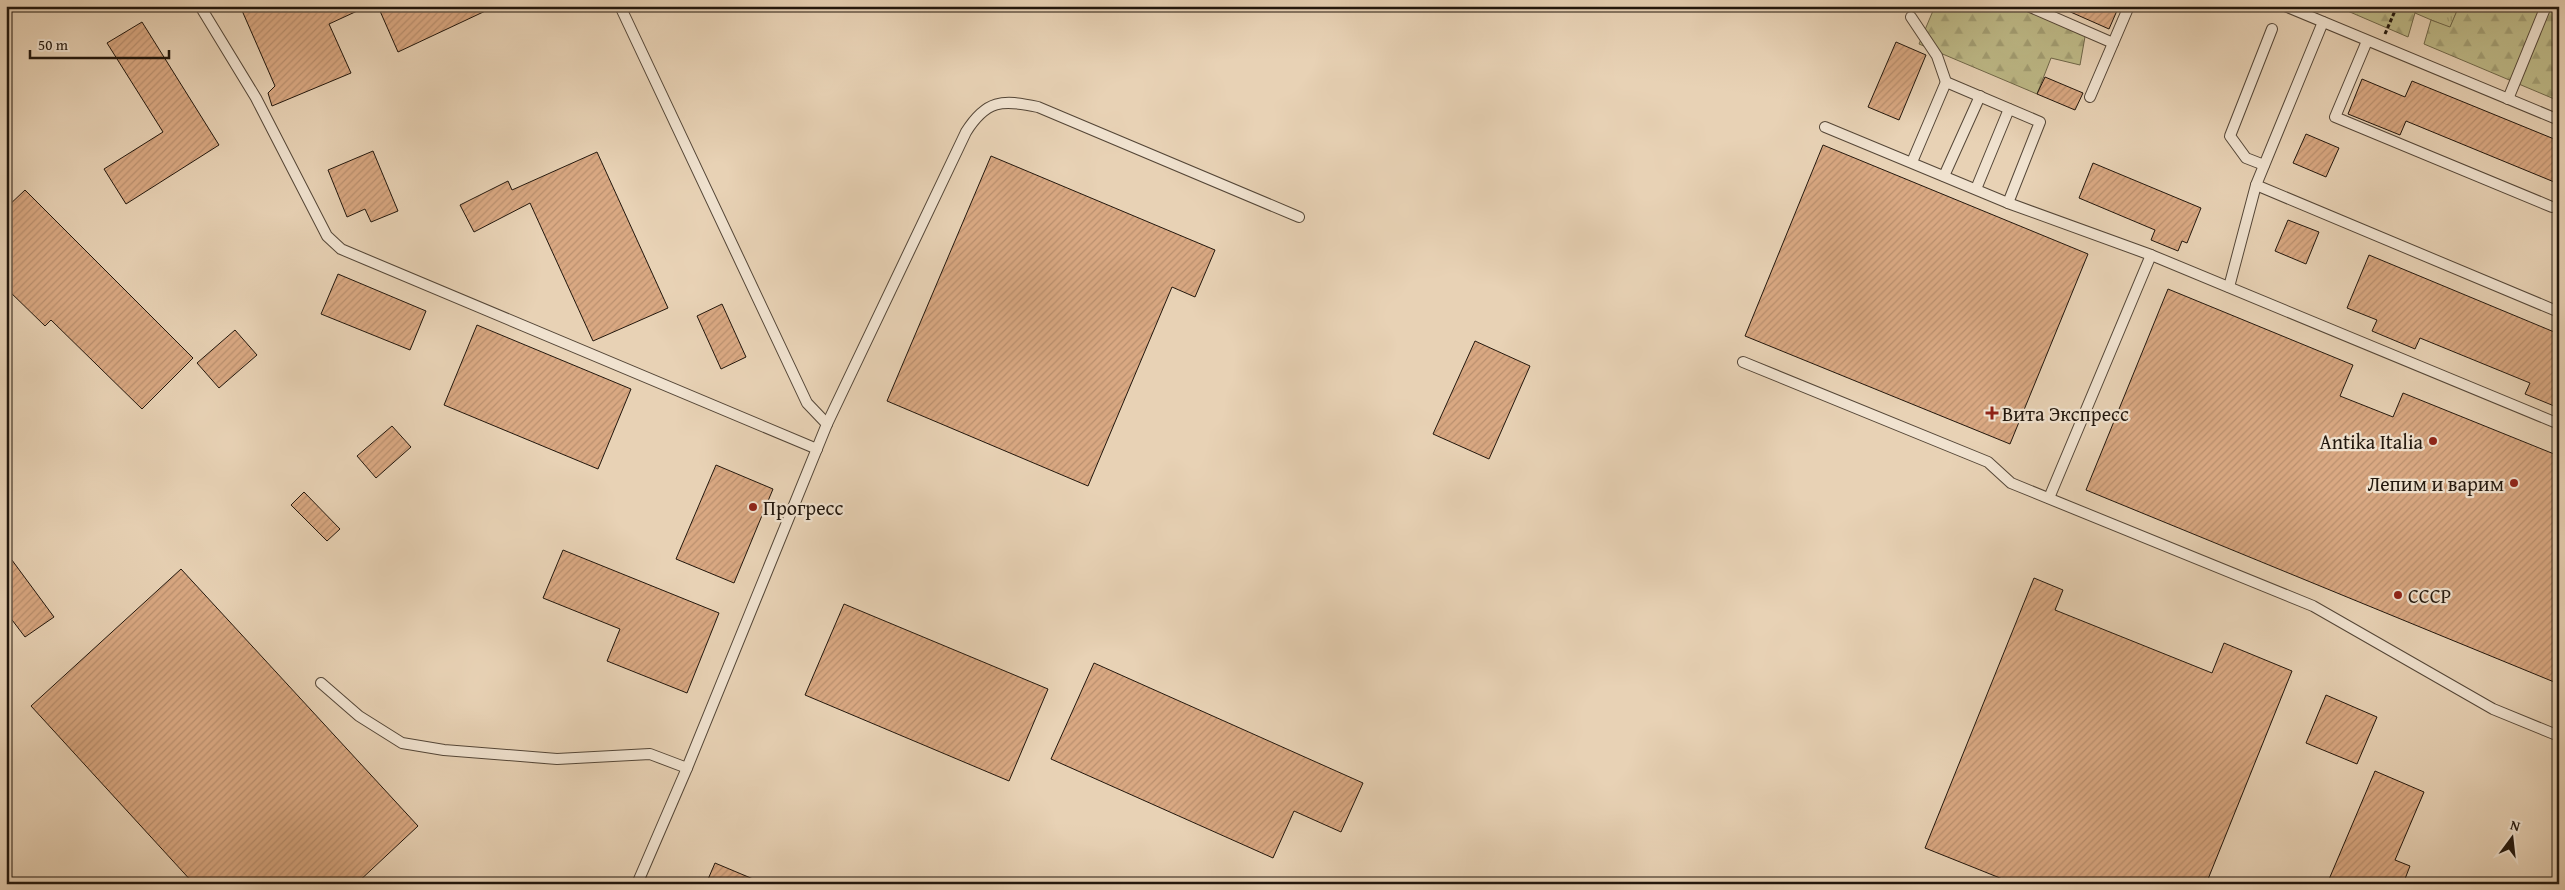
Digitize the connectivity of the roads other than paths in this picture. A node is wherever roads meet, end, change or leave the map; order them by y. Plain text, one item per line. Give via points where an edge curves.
1 (200, 6) edge
2 (620, 6) edge
3 (2028, 6) edge
4 (2129, 6) edge
5 (2285, 6) edge
6 (2546, 6) edge
7 (1911, 17) dead end
8 (2323, 22) junction
9 (2272, 29) dead end
10 (2366, 41) junction
11 (2113, 43) junction
12 (1946, 82) junction
13 (1980, 96) junction
14 (2090, 97) dead end
15 (2508, 99) junction
16 (2009, 109) junction
17 (2559, 120) edge
18 (1825, 127) dead end
19 (1912, 162) junction
20 (2264, 165) junction
21 (1944, 176) junction
22 (2256, 185) junction
23 (1976, 189) junction
24 (2008, 203) junction
25 (2552, 207) dead end
26 (1300, 217) dead end
27 (2151, 255) junction
28 (2229, 287) junction
29 (2559, 312) edge
30 (1743, 362) dead end
31 (827, 424) junction
32 (2559, 424) edge
33 (817, 449) junction
34 (2049, 498) junction
35 (321, 683) dead end
36 (2559, 736) edge
37 (687, 768) junction
38 (637, 884) edge

1 - 33 lane via 256,98 333,243
2 - 31 lane via 807,403
3 - 11 lane
4 - 11 lane
5 - 8 lane
6 - 15 lane
7 - 12 lane via 1938,56
8 - 10 lane
8 - 20 lane
9 - 20 lane via 2230,136 2246,158
10 - 15 lane
10 - 25 lane via 2335,117
11 - 14 lane
12 - 13 lane
12 - 19 lane
13 - 16 lane
13 - 21 lane
15 - 17 lane
16 - 23 lane
16 - 24 lane via 2040,122
18 - 19 lane
19 - 21 lane
20 - 22 lane
21 - 23 lane
22 - 28 lane
22 - 29 lane
23 - 24 lane
24 - 27 lane
26 - 31 lane via 1038,108 1016,102 995,104 978,113 966,132
27 - 28 lane
27 - 34 lane
28 - 32 lane
30 - 34 lane via 1988,462 2011,482
31 - 33 lane
33 - 37 lane
34 - 36 lane via 2313,606 2493,709
35 - 37 lane via 359,716 402,743 444,750 558,759 650,754
37 - 38 lane

